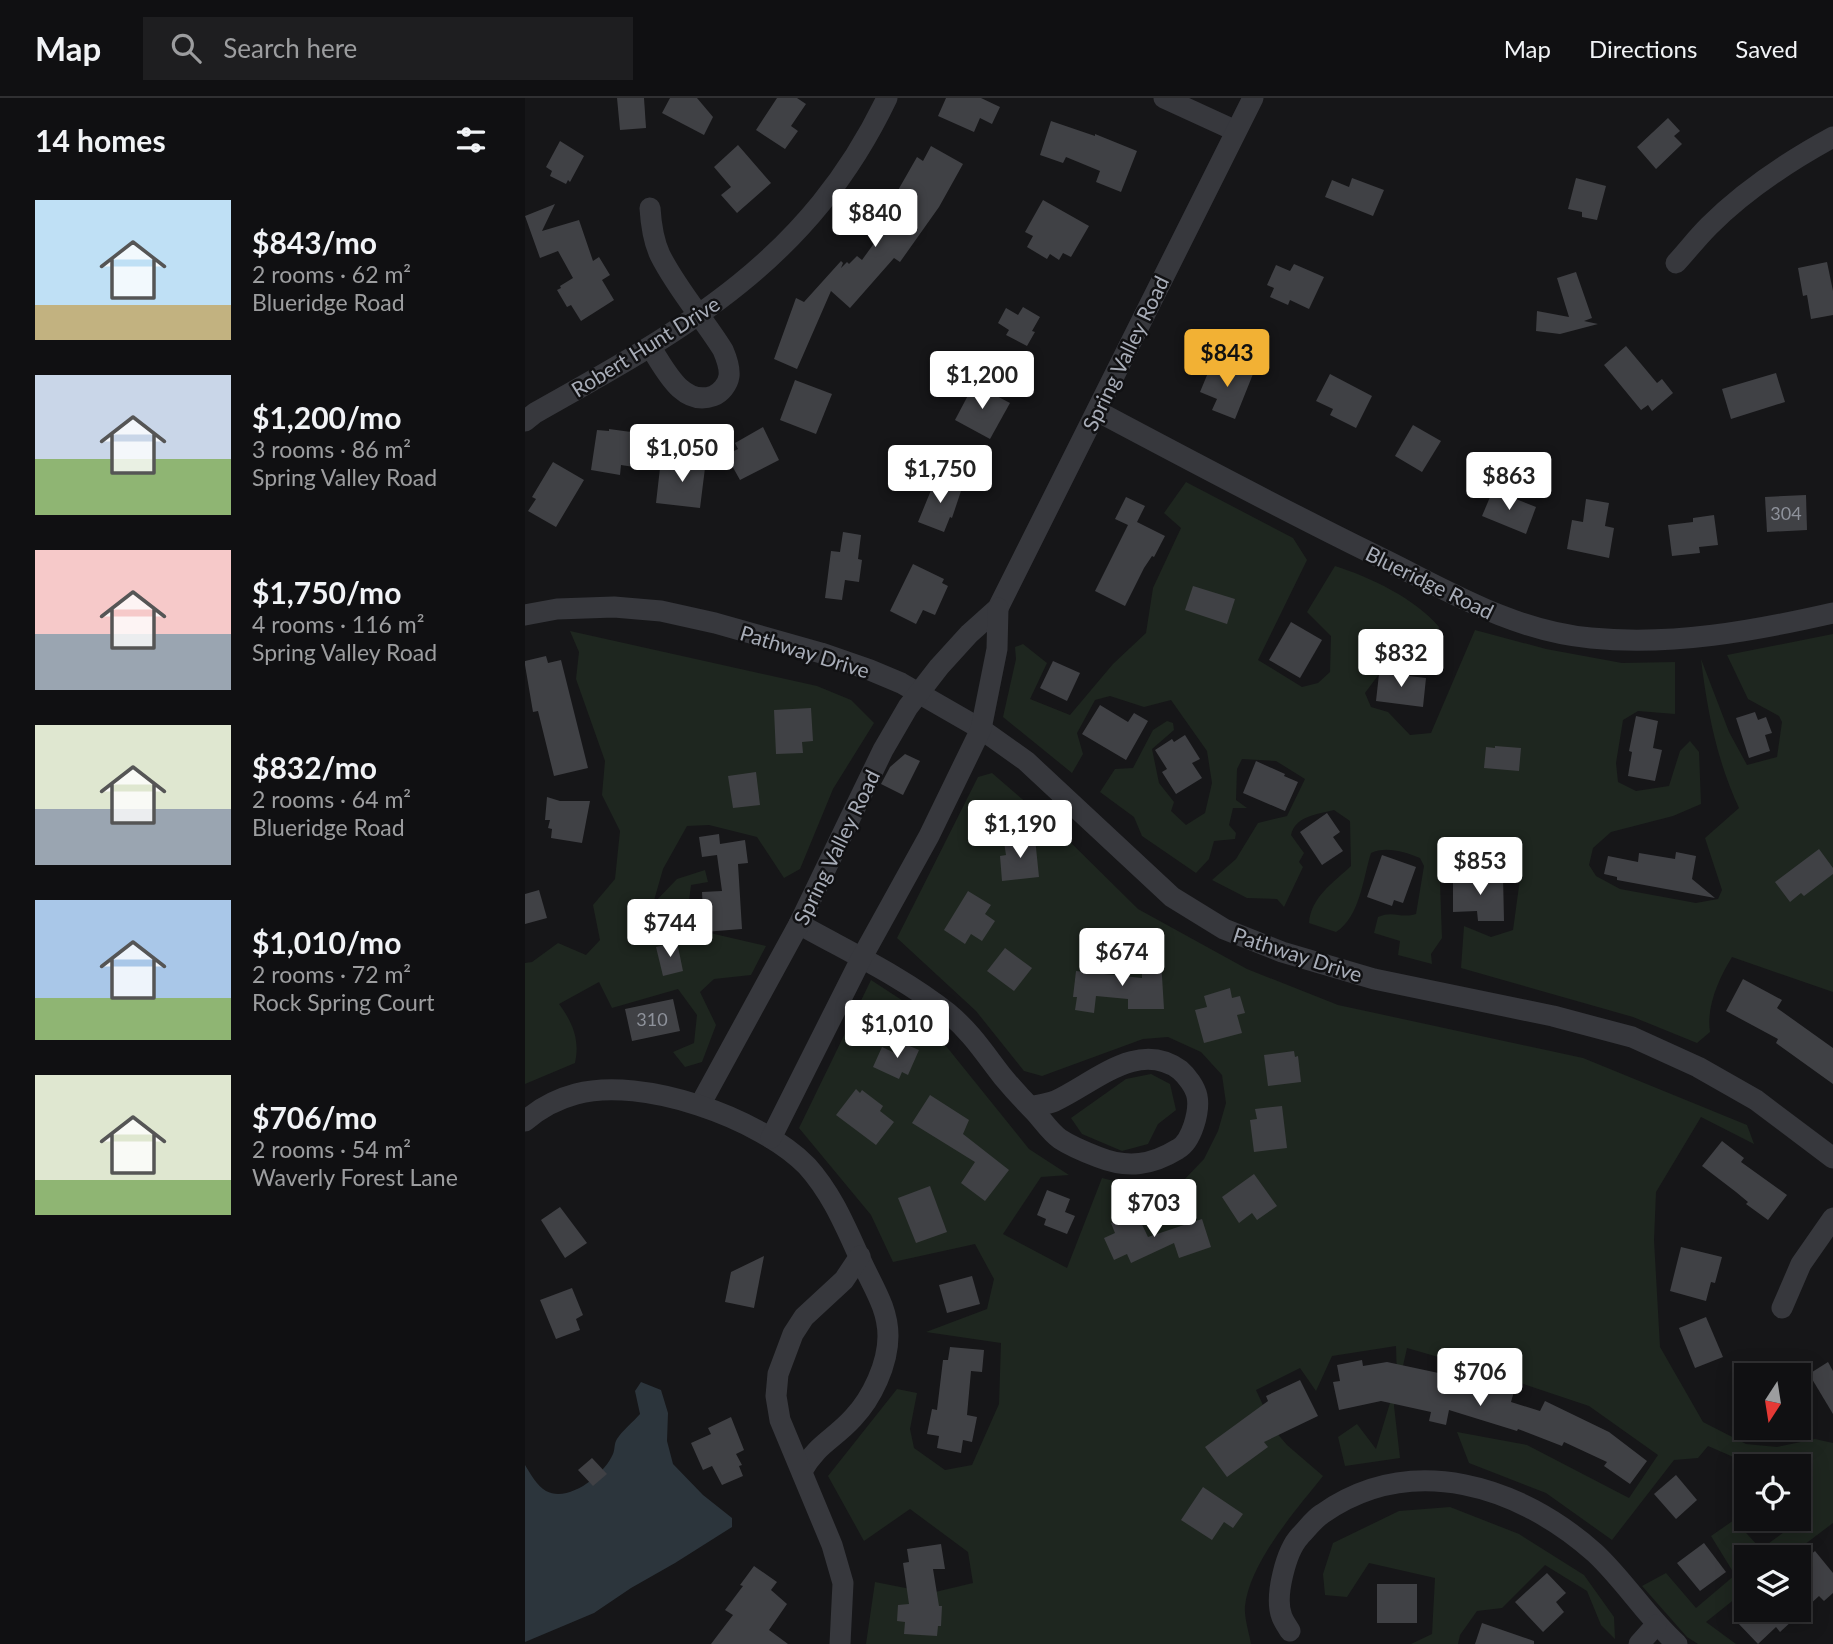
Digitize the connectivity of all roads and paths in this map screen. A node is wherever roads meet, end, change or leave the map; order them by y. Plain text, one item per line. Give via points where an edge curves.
1 (887, 98) edge
2 (1164, 98) edge
3 (1253, 98) edge
4 (1236, 131) junction
5 (1833, 137) edge
6 (650, 208) dead end
7 (1676, 263) dead end
8 (698, 316) junction
9 (651, 348) junction
10 (1097, 411) junction
11 (525, 421) edge
12 (998, 608) junction
13 (1833, 613) edge
14 (525, 615) edge
15 (919, 694) junction
16 (981, 729) junction
17 (799, 924) junction
18 (861, 959) junction
19 (700, 1105) junction
20 (1030, 1107) junction
21 (525, 1121) edge
22 (771, 1138) junction
23 (1833, 1158) edge
24 (1833, 1218) edge
25 (860, 1256) junction
26 (1782, 1308) dead end
27 (802, 1471) junction
28 (1657, 1625) junction
29 (1290, 1631) dead end
30 (840, 1644) edge
31 (1639, 1644) edge
32 (1677, 1644) edge

1 - 8 street, Robert Hunt Drive via 853,159 788,242
2 - 4 street
3 - 4 street, Spring Valley Road
4 - 10 street, Spring Valley Road
5 - 7 street via 1749,192 1710,225
6 - 8 street via 660,256
8 - 9 street, Robert Hunt Drive
8 - 9 street via 724,352 729,372 729,381 717,395 698,398 684,392
9 - 11 street, Robert Hunt Drive
10 - 12 street, Spring Valley Road
10 - 13 street, Blueridge Road via 1307,523 1499,616 1589,638 1644,641 1734,633
12 - 15 street, Spring Valley Road via 969,634
12 - 16 street, Spring Valley Road via 997,649
14 - 15 street, Pathway Drive via 557,608 661,611 821,653
15 - 16 street, Pathway Drive
15 - 17 street, Spring Valley Road via 883,750
16 - 18 street, Spring Valley Road
16 - 23 street, Pathway Drive via 1026,761 1172,897 1224,929 1374,979 1632,1037 1756,1100
17 - 18 street
17 - 19 street, Spring Valley Road
18 - 20 street via 958,1022
18 - 22 street, Spring Valley Road
19 - 21 street via 620,1091 579,1093 555,1101
19 - 22 street
20 - 20 street via 1058,1138 1109,1161 1136,1166 1183,1146 1195,1121 1197,1096 1187,1076 1171,1063 1145,1058 1124,1063 1052,1102
22 - 25 street via 826,1188
24 - 26 street via 1801,1264
25 - 27 street via 844,1280 804,1317 778,1374 780,1420
25 - 27 street via 885,1313 888,1338 884,1359 864,1406 819,1446
27 - 30 street via 843,1583
28 - 29 street via 1595,1553 1528,1506 1476,1486 1427,1480 1382,1486 1349,1499 1321,1514 1295,1542 1279,1598 1281,1616
28 - 31 street
28 - 32 street

